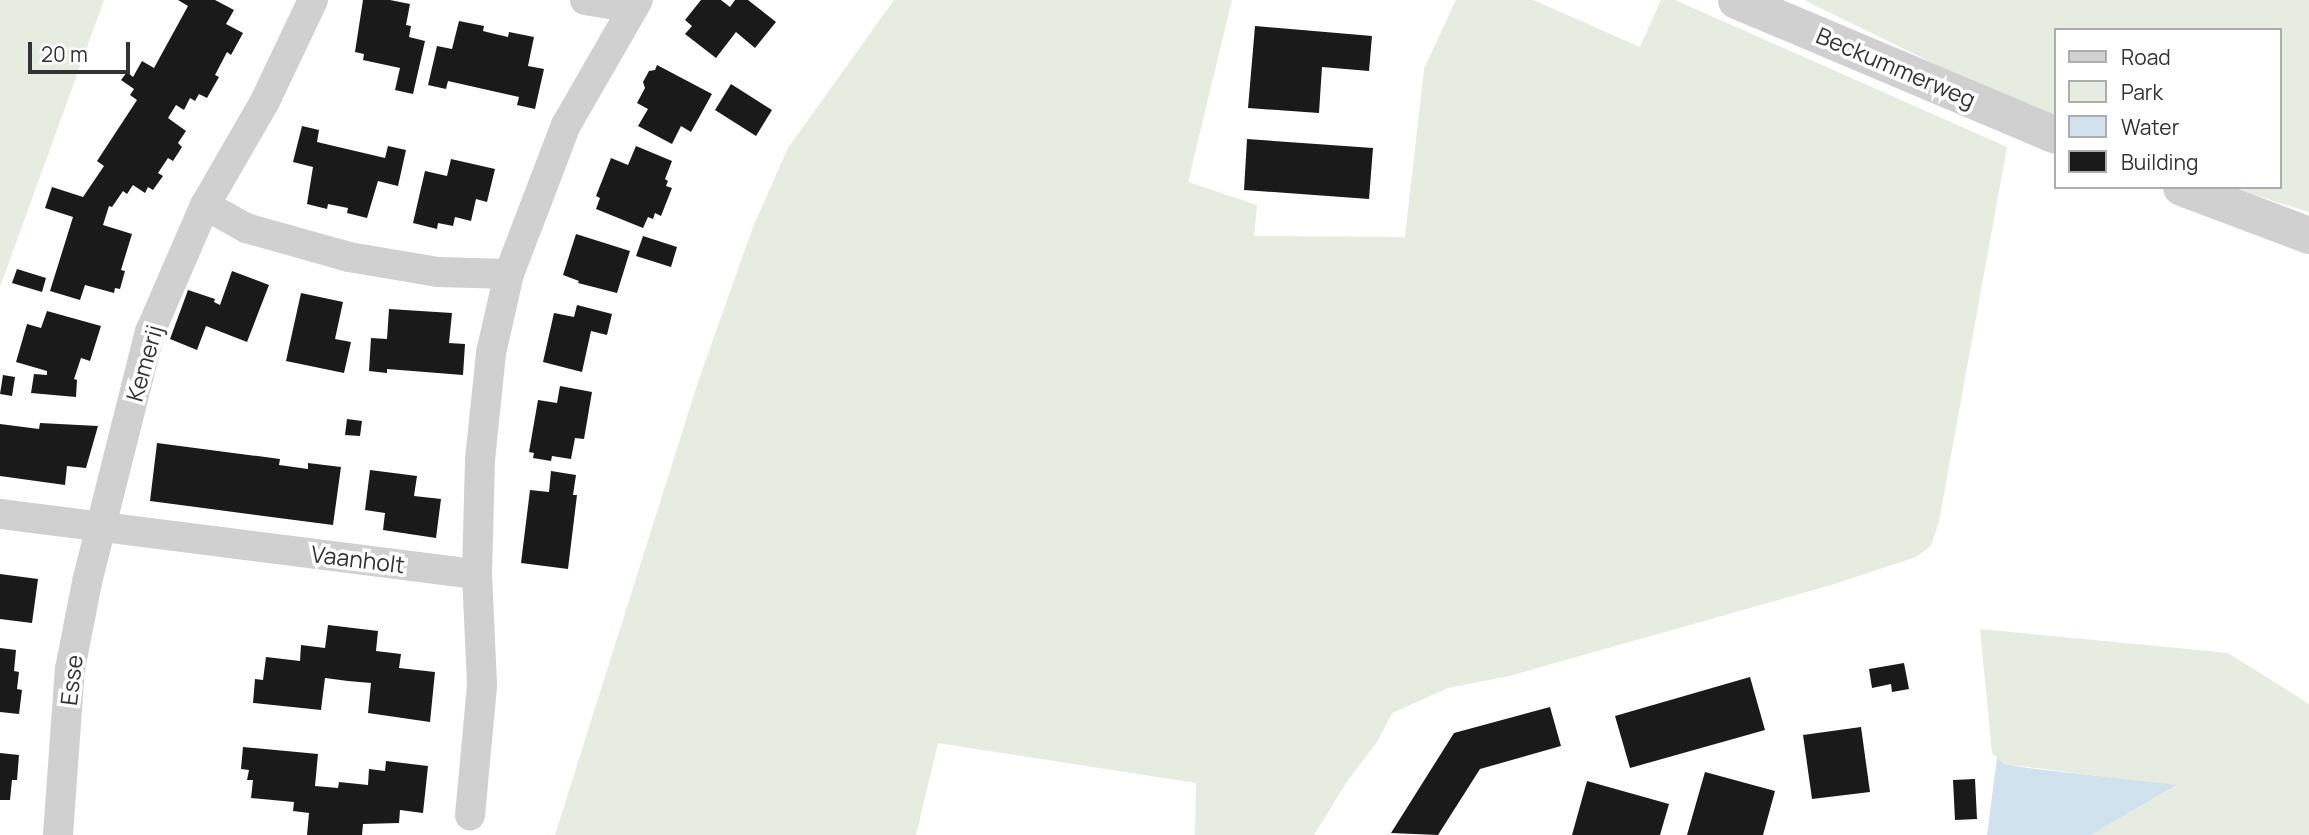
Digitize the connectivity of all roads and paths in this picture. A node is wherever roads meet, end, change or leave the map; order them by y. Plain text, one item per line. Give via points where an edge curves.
1 (313, 0) edge
2 (585, 0) edge
3 (1736, 0) edge
4 (635, 4) edge
5 (2054, 135) edge
6 (2185, 189) edge
7 (205, 205) junction
8 (2309, 235) edge
9 (509, 274) junction
10 (0, 514) edge
11 (101, 527) junction
12 (477, 574) junction
13 (470, 815) dead end
14 (58, 835) edge

1 - 7 street, Kemerij via 264,103
2 - 4 street
3 - 5 street, Beckummerweg
4 - 9 street via 566,125
6 - 8 street
7 - 9 street via 246,228 335,254 438,272
7 - 11 street, Kemerij via 150,332
9 - 12 street via 491,353
10 - 11 street, Vaanholt
11 - 12 street, Vaanholt
11 - 14 street, Esse via 70,669
12 - 13 street via 482,685

